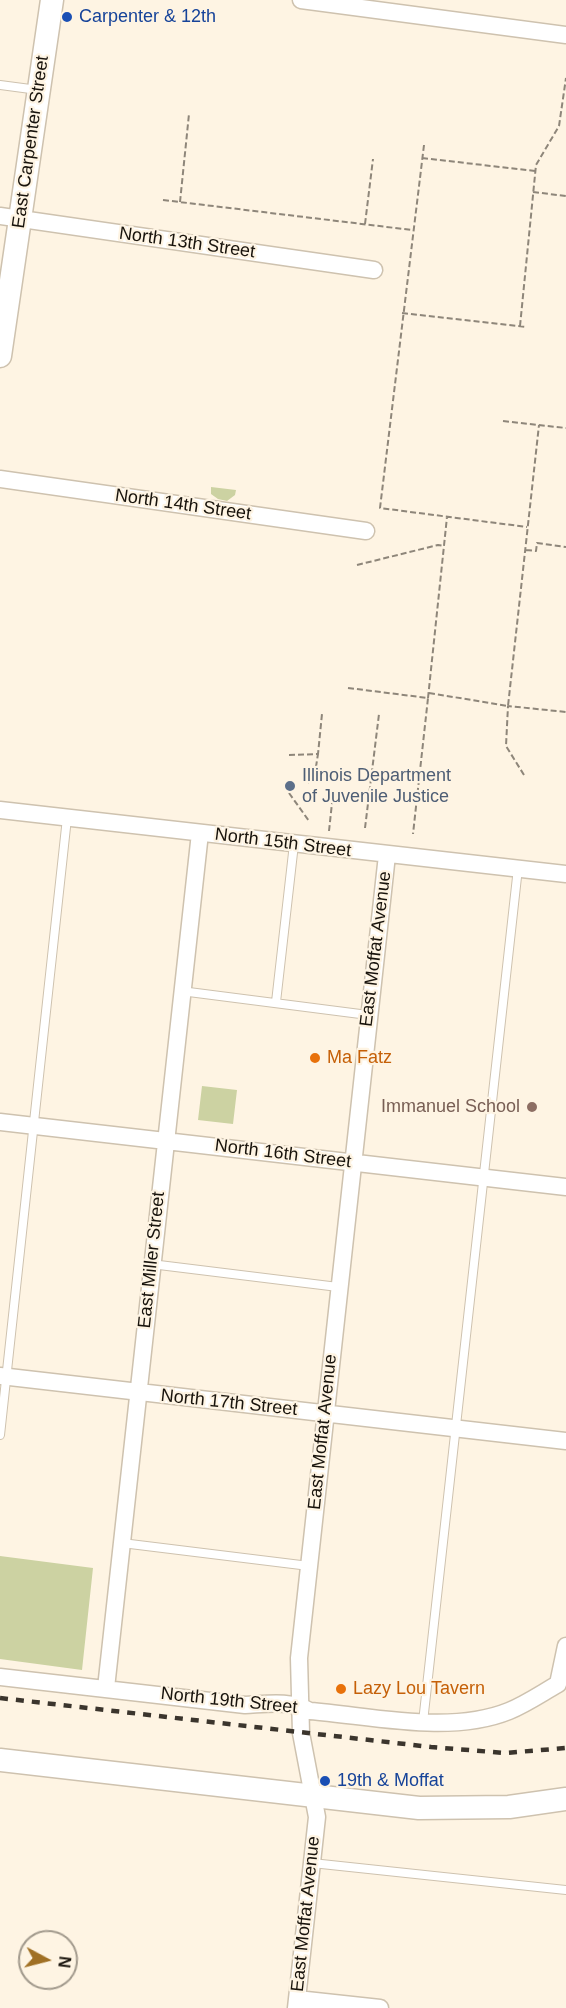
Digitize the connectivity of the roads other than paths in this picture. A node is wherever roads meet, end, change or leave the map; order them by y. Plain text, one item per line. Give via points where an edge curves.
1 (52, 0) edge
2 (301, 0) edge
3 (323, 2) edge
4 (566, 35) edge
5 (0, 85) edge
6 (39, 90) junction
7 (10, 218) edge
8 (374, 270) dead end
9 (0, 356) edge
10 (0, 479) edge
11 (366, 531) dead end
12 (0, 810) edge
13 (67, 818) junction
14 (200, 833) junction
15 (294, 844) junction
16 (387, 855) junction
17 (518, 868) junction
18 (566, 874) edge
19 (181, 992) junction
20 (276, 1002) junction
21 (368, 1015) junction
22 (0, 1122) edge
23 (34, 1126) junction
24 (166, 1140) junction
25 (353, 1162) junction
26 (485, 1178) junction
27 (566, 1187) edge
28 (151, 1264) junction
29 (338, 1287) junction
30 (4, 1376) edge
31 (137, 1393) junction
32 (326, 1414) junction
33 (456, 1428) junction
34 (0, 1435) edge
35 (566, 1441) edge
36 (122, 1543) junction
37 (309, 1566) junction
38 (566, 1646) edge
39 (0, 1677) edge
40 (562, 1684) edge
41 (106, 1688) junction
42 (300, 1705) junction
43 (423, 1722) junction
44 (0, 1760) edge
45 (315, 1797) junction
46 (566, 1799) edge
47 (311, 1862) junction
48 (566, 1890) edge
49 (297, 2003) edge
50 (380, 2008) edge

1 - 6 street, East Carpenter Street
2 - 3 street
3 - 4 street
5 - 6 lane
6 - 7 street, East Carpenter Street
7 - 8 street, North 13th Street
7 - 9 street, East Carpenter Street
10 - 11 street, North 14th Street
12 - 13 street, North 15th Street
13 - 14 street, North 15th Street
13 - 23 lane
14 - 15 street, North 15th Street
14 - 19 street, East Miller Street
15 - 16 street, North 15th Street
15 - 20 lane
16 - 17 street, North 15th Street
16 - 21 street, East Moffat Avenue
17 - 18 street, North 15th Street
17 - 26 lane
19 - 20 lane
19 - 24 street, East Miller Street
20 - 21 lane
21 - 25 street, East Moffat Avenue
22 - 23 street, North 16th Street
23 - 24 street, North 16th Street
23 - 30 lane
24 - 25 street, North 16th Street
24 - 28 street, East Miller Street
25 - 26 street, North 16th Street
25 - 29 street, East Moffat Avenue
26 - 27 street, North 16th Street
26 - 33 lane
28 - 29 lane
28 - 31 street, East Miller Street
29 - 32 street, East Moffat Avenue
30 - 31 street, North 17th Street
30 - 34 lane
31 - 32 street, North 17th Street
31 - 36 street, East Miller Street
32 - 33 street, North 17th Street
32 - 37 street, East Moffat Avenue
33 - 35 street, North 17th Street
33 - 43 lane
36 - 37 lane
36 - 41 street, East Miller Street
37 - 42 street, East Moffat Avenue via 299,1658
38 - 40 street
39 - 41 street, North 19th Street
40 - 43 street, North 19th Street via 497,1714
41 - 42 street, North 19th Street via 245,1705
42 - 43 street, North 19th Street via 310,1711
42 - 45 street, East Moffat Avenue via 303,1745
44 - 45 street
45 - 46 street via 470,1809
45 - 47 street, East Moffat Avenue via 317,1817
47 - 48 lane
47 - 49 street, East Moffat Avenue
49 - 50 street

